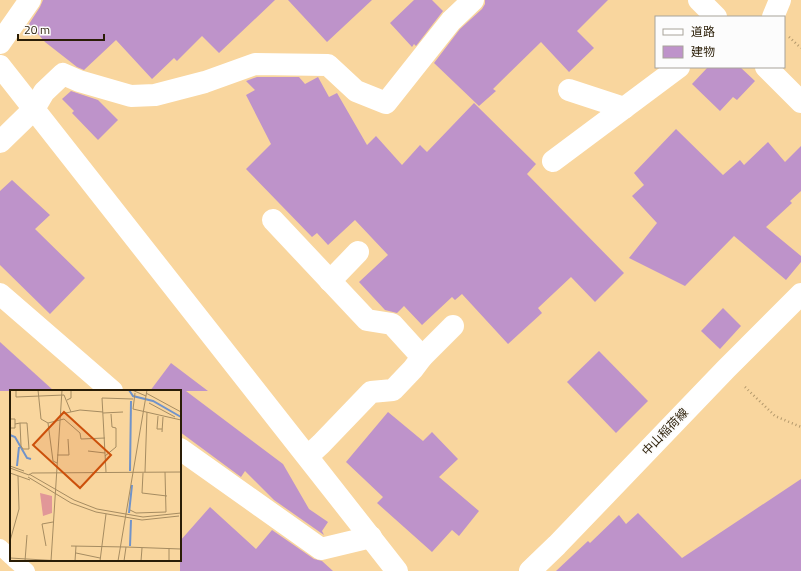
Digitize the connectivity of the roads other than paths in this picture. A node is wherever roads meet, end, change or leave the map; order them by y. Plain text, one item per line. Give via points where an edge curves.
1 (30, 0) edge
2 (474, 0) edge
3 (699, 0) edge
4 (780, 0) edge
5 (715, 16) edge
6 (773, 16) edge
7 (0, 43) edge
8 (0, 66) edge
9 (678, 68) edge
10 (767, 68) edge
11 (569, 90) dead end
12 (801, 102) edge
13 (624, 108) junction
14 (34, 109) junction
15 (0, 142) edge
16 (553, 161) dead end
17 (273, 220) dead end
18 (358, 252) dead end
19 (330, 281) junction
20 (0, 294) edge
21 (801, 294) edge
22 (453, 326) dead end
23 (422, 357) junction
24 (111, 390) edge
25 (181, 450) edge
26 (308, 456) junction
27 (371, 537) junction
28 (0, 547) edge
29 (10, 556) edge
30 (15, 561) edge
31 (26, 571) edge
32 (397, 571) edge
33 (530, 571) edge

1 - 7 street
2 - 14 street via 451,21 386,103 356,91 328,65 255,64 205,82 155,95 131,96 62,74 44,92
3 - 5 street
4 - 6 street
8 - 14 street
9 - 13 street
10 - 12 street
11 - 13 street
13 - 16 street
14 - 15 street
14 - 26 street
17 - 19 street
18 - 19 street
19 - 23 street via 367,320 392,324
20 - 24 street
21 - 33 street, 中山稲荷線
22 - 23 street
23 - 26 street via 393,390 371,392
25 - 27 street via 321,549
26 - 27 street
27 - 32 street
28 - 29 lane
30 - 31 lane

